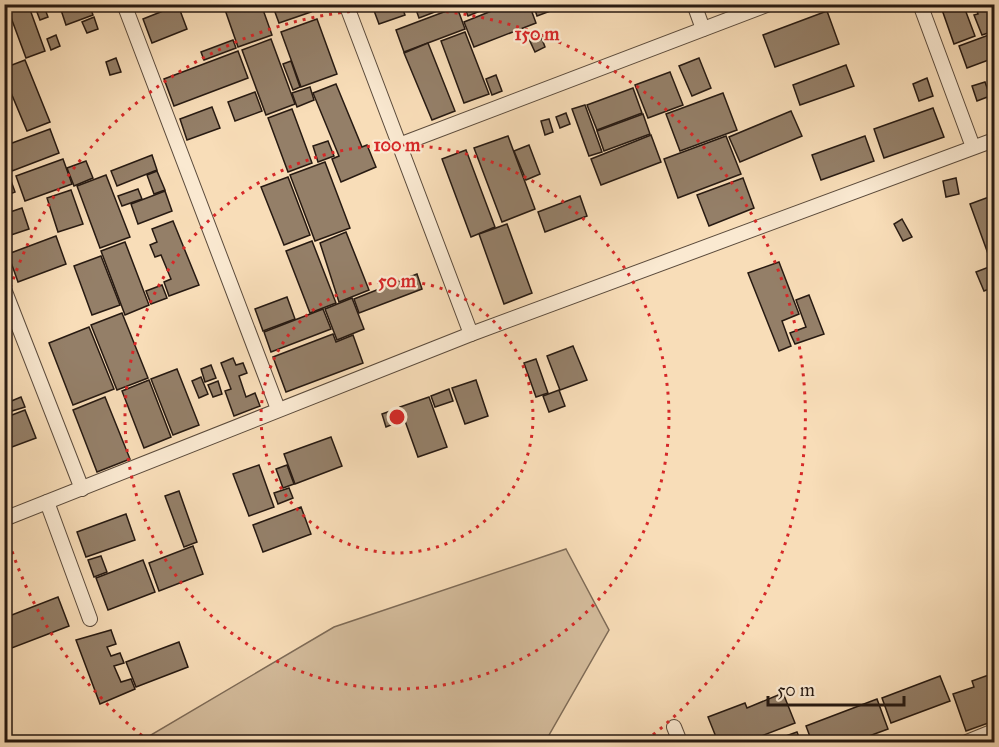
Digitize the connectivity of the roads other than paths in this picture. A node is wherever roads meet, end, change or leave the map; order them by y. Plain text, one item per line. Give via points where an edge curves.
1 (123, 4) edge
2 (346, 4) edge
3 (694, 4) edge
4 (769, 4) edge
5 (920, 4) edge
6 (703, 29) junction
7 (994, 140) edge
8 (399, 145) junction
9 (973, 147) junction
10 (4, 289) edge
11 (8, 308) edge
12 (471, 334) junction
13 (278, 409) junction
14 (82, 489) junction
15 (47, 502) junction
16 (4, 519) edge
17 (90, 619) dead end
18 (674, 727) dead end
19 (994, 731) edge
20 (680, 742) edge
21 (967, 742) edge

1 - 13 street
2 - 8 street
3 - 6 street
4 - 6 street
5 - 9 street
6 - 8 street
7 - 9 street
8 - 12 street
9 - 12 street
10 - 11 street
11 - 14 street
12 - 13 street
13 - 14 street
14 - 15 street
15 - 16 street
15 - 17 street
18 - 20 street
19 - 21 street

